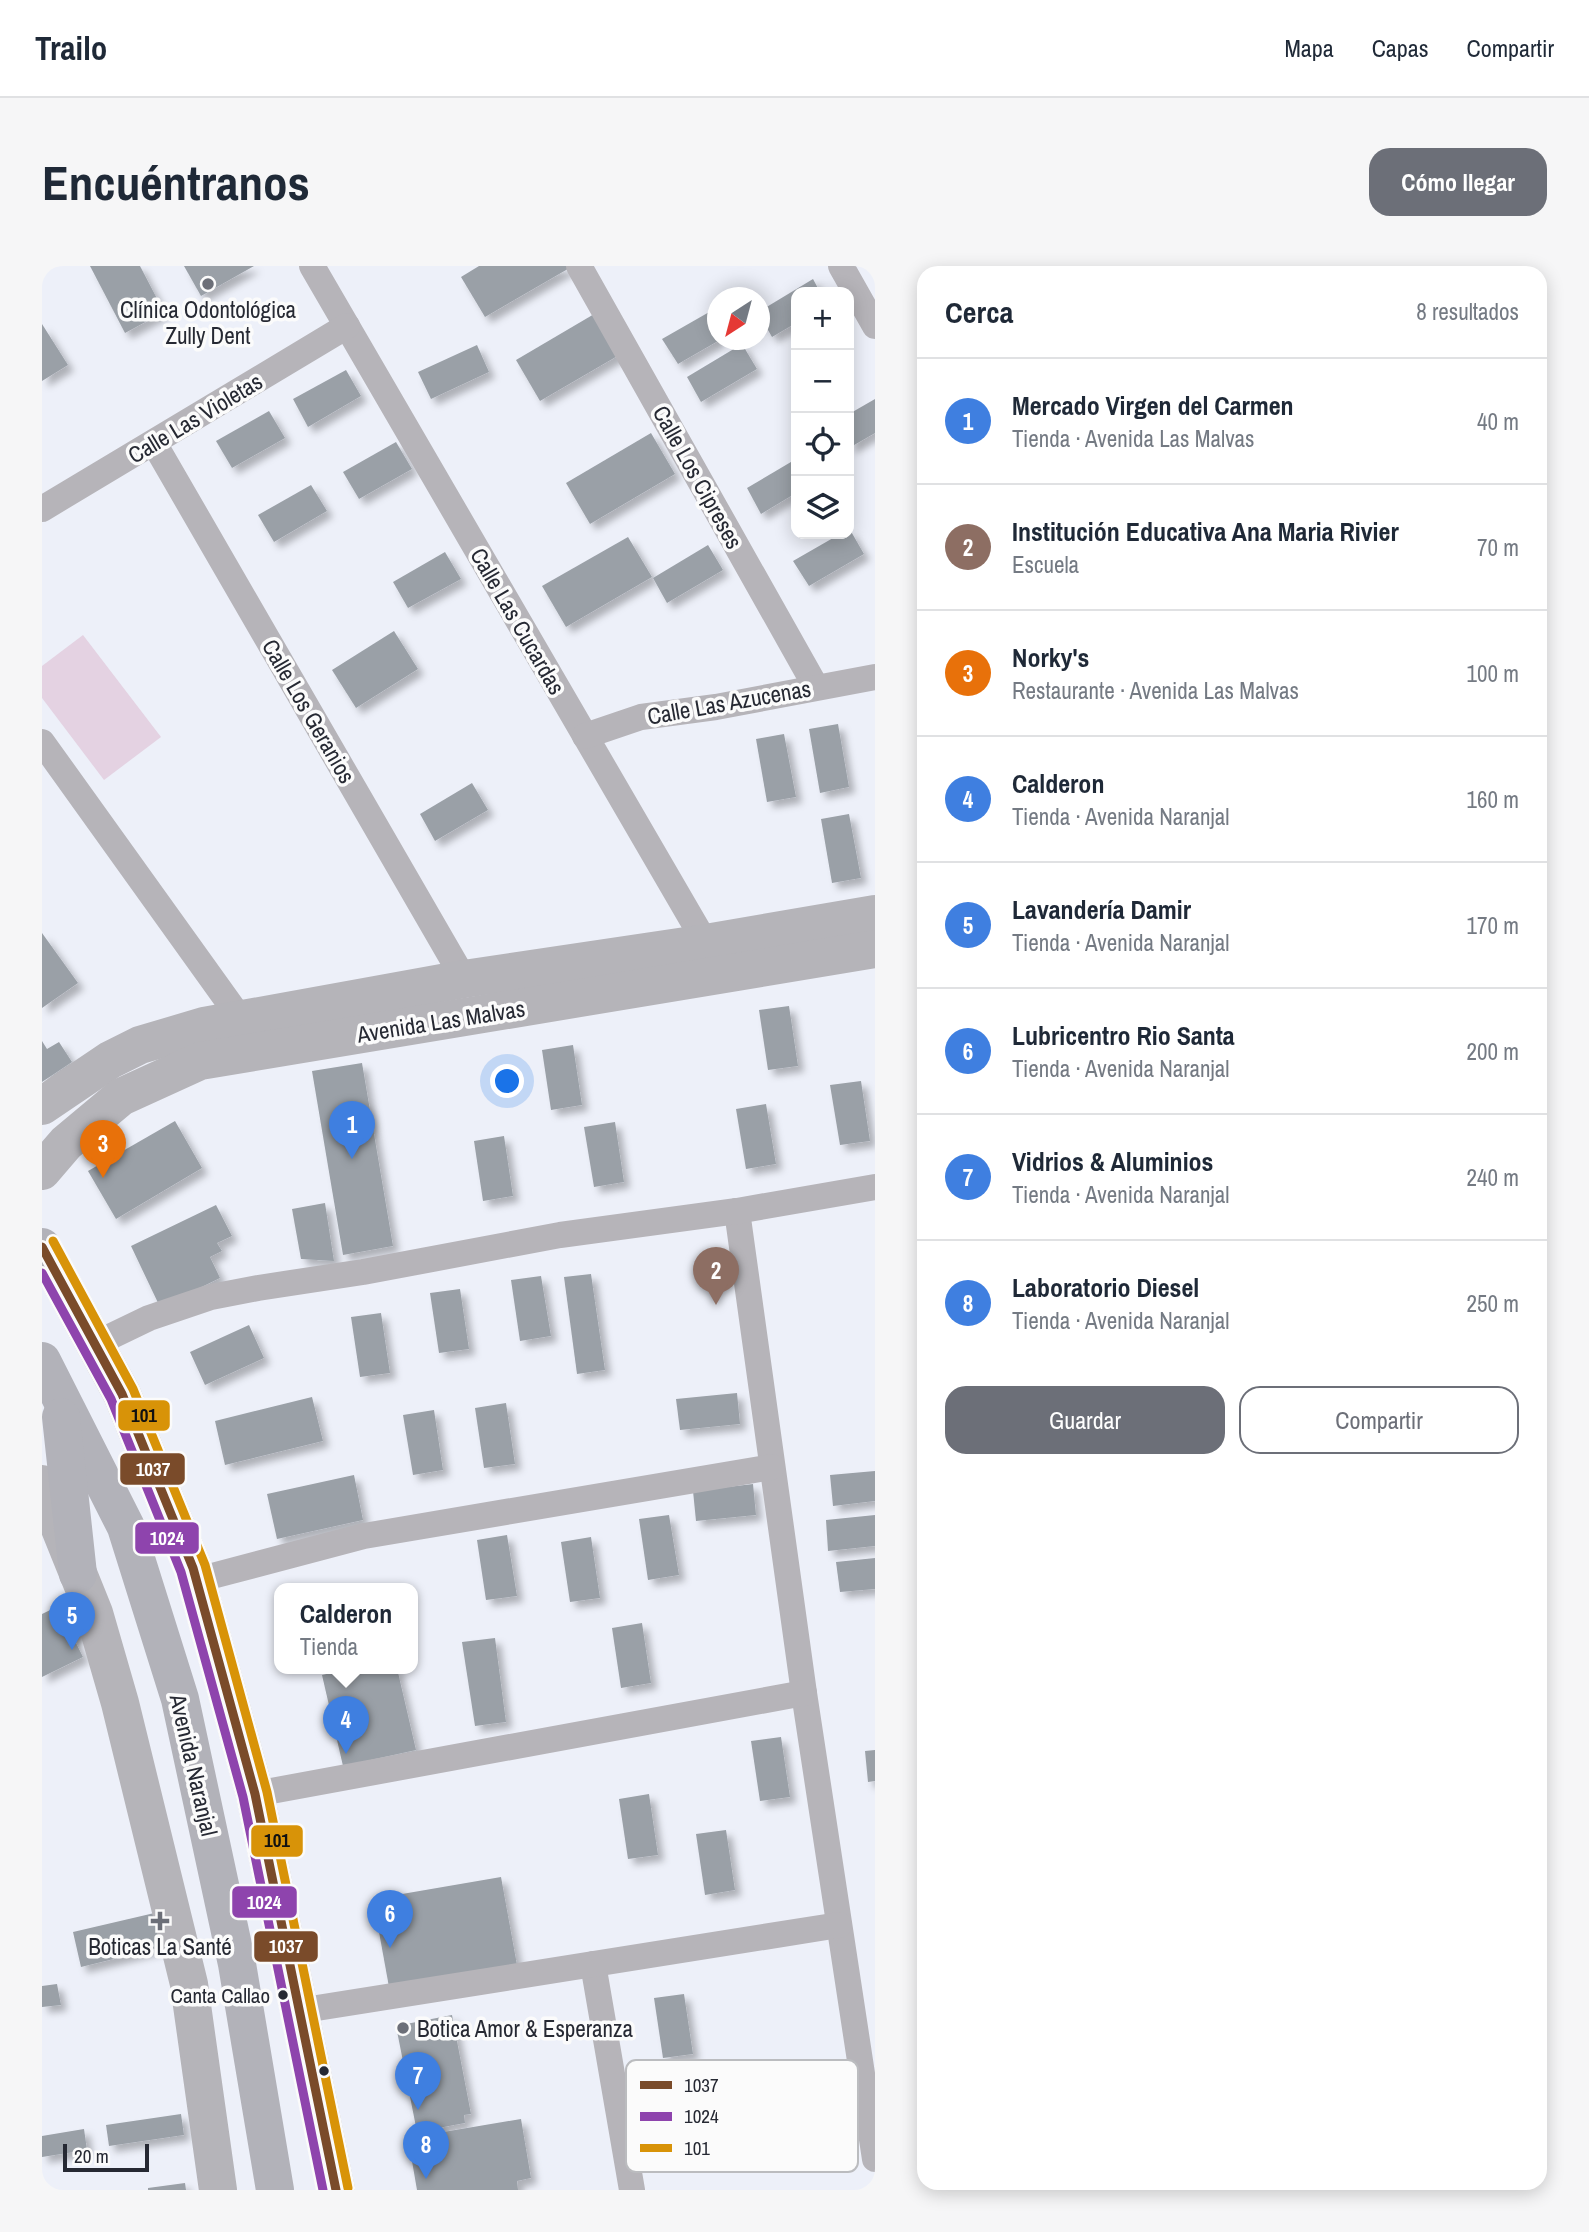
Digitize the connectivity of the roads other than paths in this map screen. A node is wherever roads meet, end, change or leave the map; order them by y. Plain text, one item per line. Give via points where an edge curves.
1 (312, 266) edge
2 (579, 266) edge
3 (841, 266) edge
4 (347, 326) junction
5 (875, 326) edge
6 (154, 443) junction
7 (42, 509) edge
8 (875, 677) edge
9 (816, 687) junction
10 (585, 736) junction
11 (42, 742) edge
12 (875, 914) edge
13 (875, 949) edge
14 (715, 959) junction
15 (464, 979) junction
16 (241, 1019) junction
17 (262, 1050) junction
18 (42, 1105) edge
19 (42, 1171) edge
20 (875, 1187) edge
21 (737, 1211) junction
22 (42, 1247) edge
23 (95, 1344) junction
24 (50, 1378) edge
25 (772, 1467) junction
26 (42, 1484) edge
27 (78, 1574) junction
28 (197, 1580) junction
29 (804, 1693) junction
30 (256, 1794) junction
31 (839, 1925) junction
32 (593, 1964) junction
33 (298, 2011) junction
34 (626, 2155) edge
35 (875, 2159) edge
36 (629, 2172) edge
37 (218, 2190) edge
38 (275, 2190) edge
39 (335, 2190) edge
40 (632, 2190) edge

1 - 4 street, Calle Las Cucardas
2 - 9 street, Calle Los Cipreses
3 - 5 street
4 - 6 street, Calle Las Violetas
4 - 10 street, Calle Las Cucardas
6 - 7 street, Calle Las Violetas
6 - 15 street, Calle Los Geranios
8 - 9 street, Calle Las Azucenas
9 - 10 street, Calle Las Azucenas via 641,717
10 - 14 street, Calle Las Cucardas
11 - 16 street
12 - 14 street, Avenida Las Malvas
13 - 14 street, Avenida Las Malvas
14 - 15 street, Avenida Las Malvas
14 - 17 street, Avenida Las Malvas
15 - 16 street, Avenida Las Malvas
16 - 17 street
16 - 18 street, Avenida Las Malvas via 140,1045
17 - 19 street, Avenida Las Malvas via 200,1061 121,1097 66,1143
20 - 21 street
21 - 23 street via 560,1235 223,1295 149,1318
21 - 25 street
22 - 23 highway
23 - 28 highway via 122,1394
24 - 27 highway
24 - 38 highway, Avenida Naranjal via 126,1527 180,1699 237,1964
25 - 28 street via 364,1536
25 - 29 street
26 - 27 street
27 - 37 street via 120,1703 188,1984
28 - 30 highway
29 - 30 street
29 - 31 street
30 - 33 highway
31 - 32 street
31 - 35 street
32 - 33 street
32 - 34 street
33 - 39 highway
36 - 40 street

